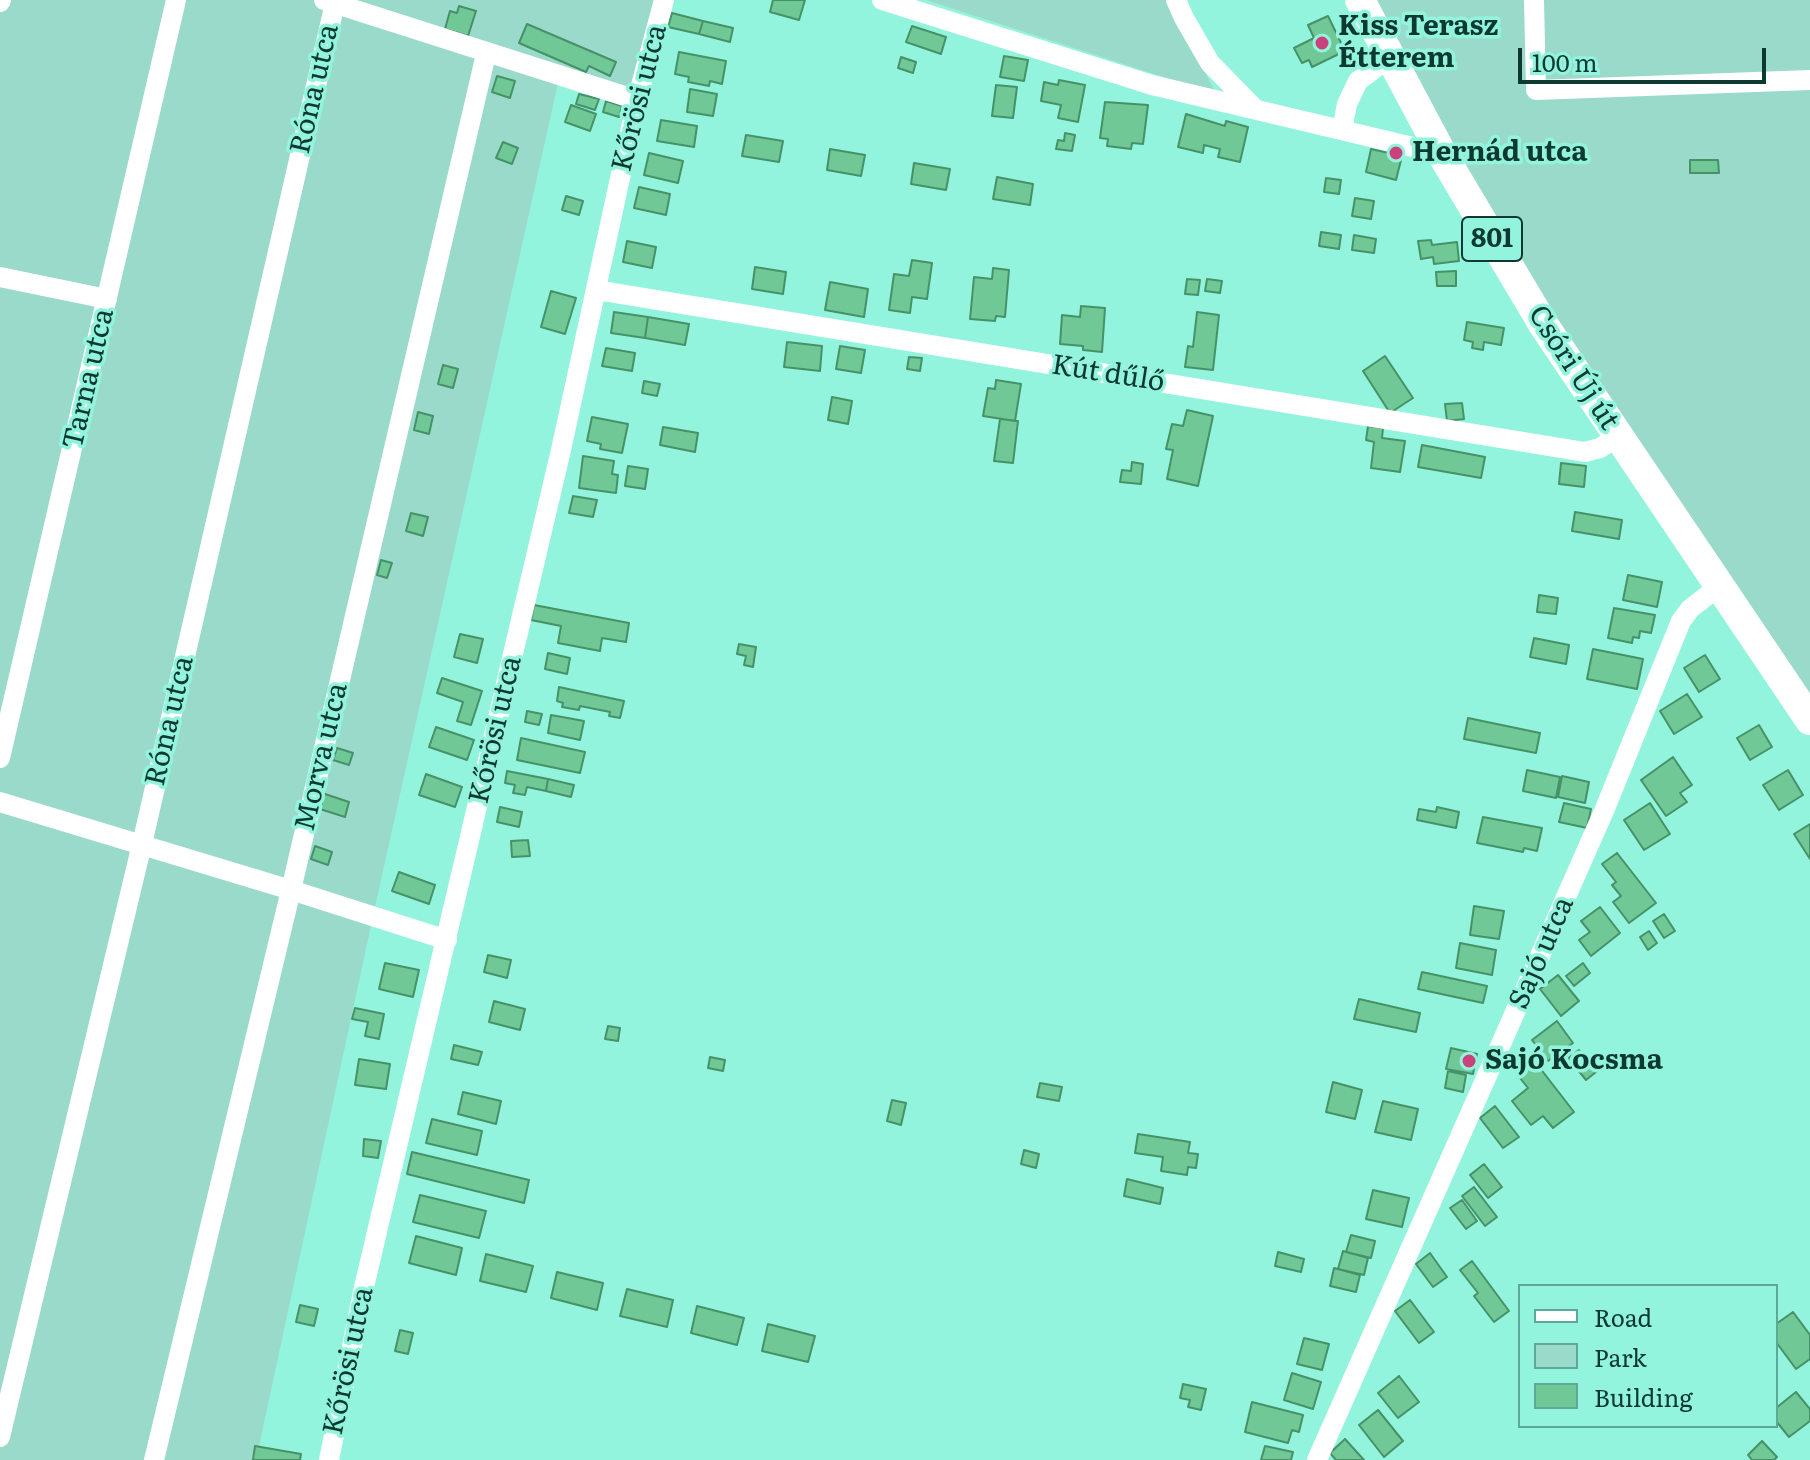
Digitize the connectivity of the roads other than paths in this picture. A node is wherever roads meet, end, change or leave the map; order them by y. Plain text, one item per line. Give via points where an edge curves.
1 (176, 0) edge
2 (664, 0) edge
3 (882, 0) edge
4 (1176, 0) edge
5 (1360, 0) edge
6 (1534, 0) edge
7 (329, 2) edge
8 (486, 54) junction
9 (1390, 57) junction
10 (1810, 80) edge
11 (637, 100) junction
12 (1256, 110) junction
13 (1342, 130) junction
14 (1442, 154) junction
15 (0, 277) edge
16 (596, 290) junction
17 (107, 299) junction
18 (1617, 437) junction
19 (1718, 587) junction
20 (1810, 720) edge
21 (0, 758) edge
22 (0, 802) edge
23 (142, 844) junction
24 (291, 890) junction
25 (447, 940) junction
26 (0, 1437) edge
27 (154, 1460) edge
28 (329, 1460) edge
29 (1317, 1460) edge

1 - 17 street, Tarna utca
2 - 11 street, Kőrösi utca
3 - 12 street via 1085,66
4 - 12 street via 1210,63
5 - 9 main road, Csóri Új út / 801
6 - 10 street via 1536,90
7 - 8 street
7 - 23 street, Róna utca
8 - 11 street
8 - 24 street, Morva utca
9 - 13 street via 1358,81
9 - 14 main road, Csóri Új út / 801
11 - 16 street, Kőrösi utca
12 - 13 street
13 - 14 street
14 - 18 main road, Csóri Új út / 801
15 - 17 street
16 - 18 street, Kút dűlő via 1585,452
16 - 25 street, Kőrösi utca
17 - 21 street, Tarna utca
18 - 19 main road, Csóri Új út / 801
19 - 20 main road, Csóri Új út / 801
19 - 29 street, Sajó utca via 1681,621 1604,811
22 - 23 street
23 - 24 street
23 - 26 street, Róna utca
24 - 25 street
24 - 27 street, Morva utca
25 - 28 street, Kőrösi utca via 364,1287

